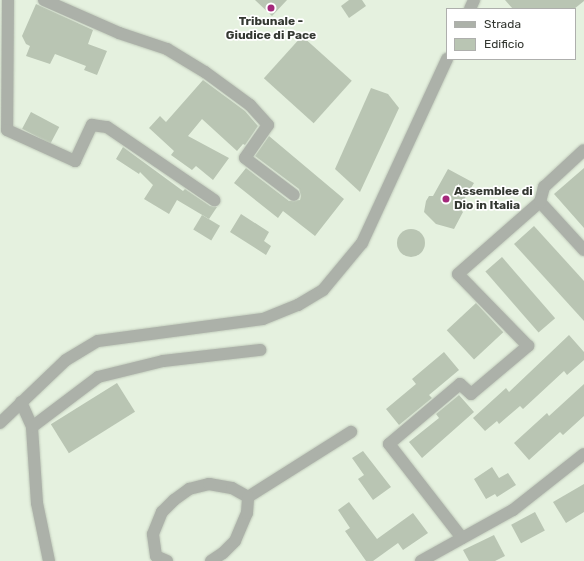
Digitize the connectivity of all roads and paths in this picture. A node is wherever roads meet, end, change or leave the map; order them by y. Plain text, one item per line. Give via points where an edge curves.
1 (8, 0) edge
2 (44, 0) edge
3 (447, 60) edge
4 (584, 150) edge
5 (294, 195) dead end
6 (214, 200) dead end
7 (540, 202) junction
8 (584, 250) edge
9 (260, 350) dead end
10 (21, 402) junction
11 (0, 423) edge
12 (32, 427) junction
13 (351, 432) dead end
14 (584, 454) edge
15 (248, 497) junction
16 (462, 538) junction
17 (157, 559) edge
18 (49, 561) edge
19 (210, 561) edge
20 (421, 561) edge

1 - 6 street via 8,130 75,161 92,125 107,127
2 - 5 street via 119,33 167,48 206,72 250,105 268,124 244,158
3 - 10 street via 362,243 322,290 298,305 263,319 98,341 66,360
4 - 7 street via 544,187
7 - 8 street
7 - 16 street via 458,274 528,346 471,394 460,384 389,444
9 - 12 street via 163,361 98,377
10 - 11 street
10 - 12 street
12 - 18 street via 37,503
13 - 15 street
14 - 16 street via 513,510
15 - 17 street via 232,488 209,484 189,489 159,516 153,534
15 - 19 street via 246,513 235,541
16 - 20 street

